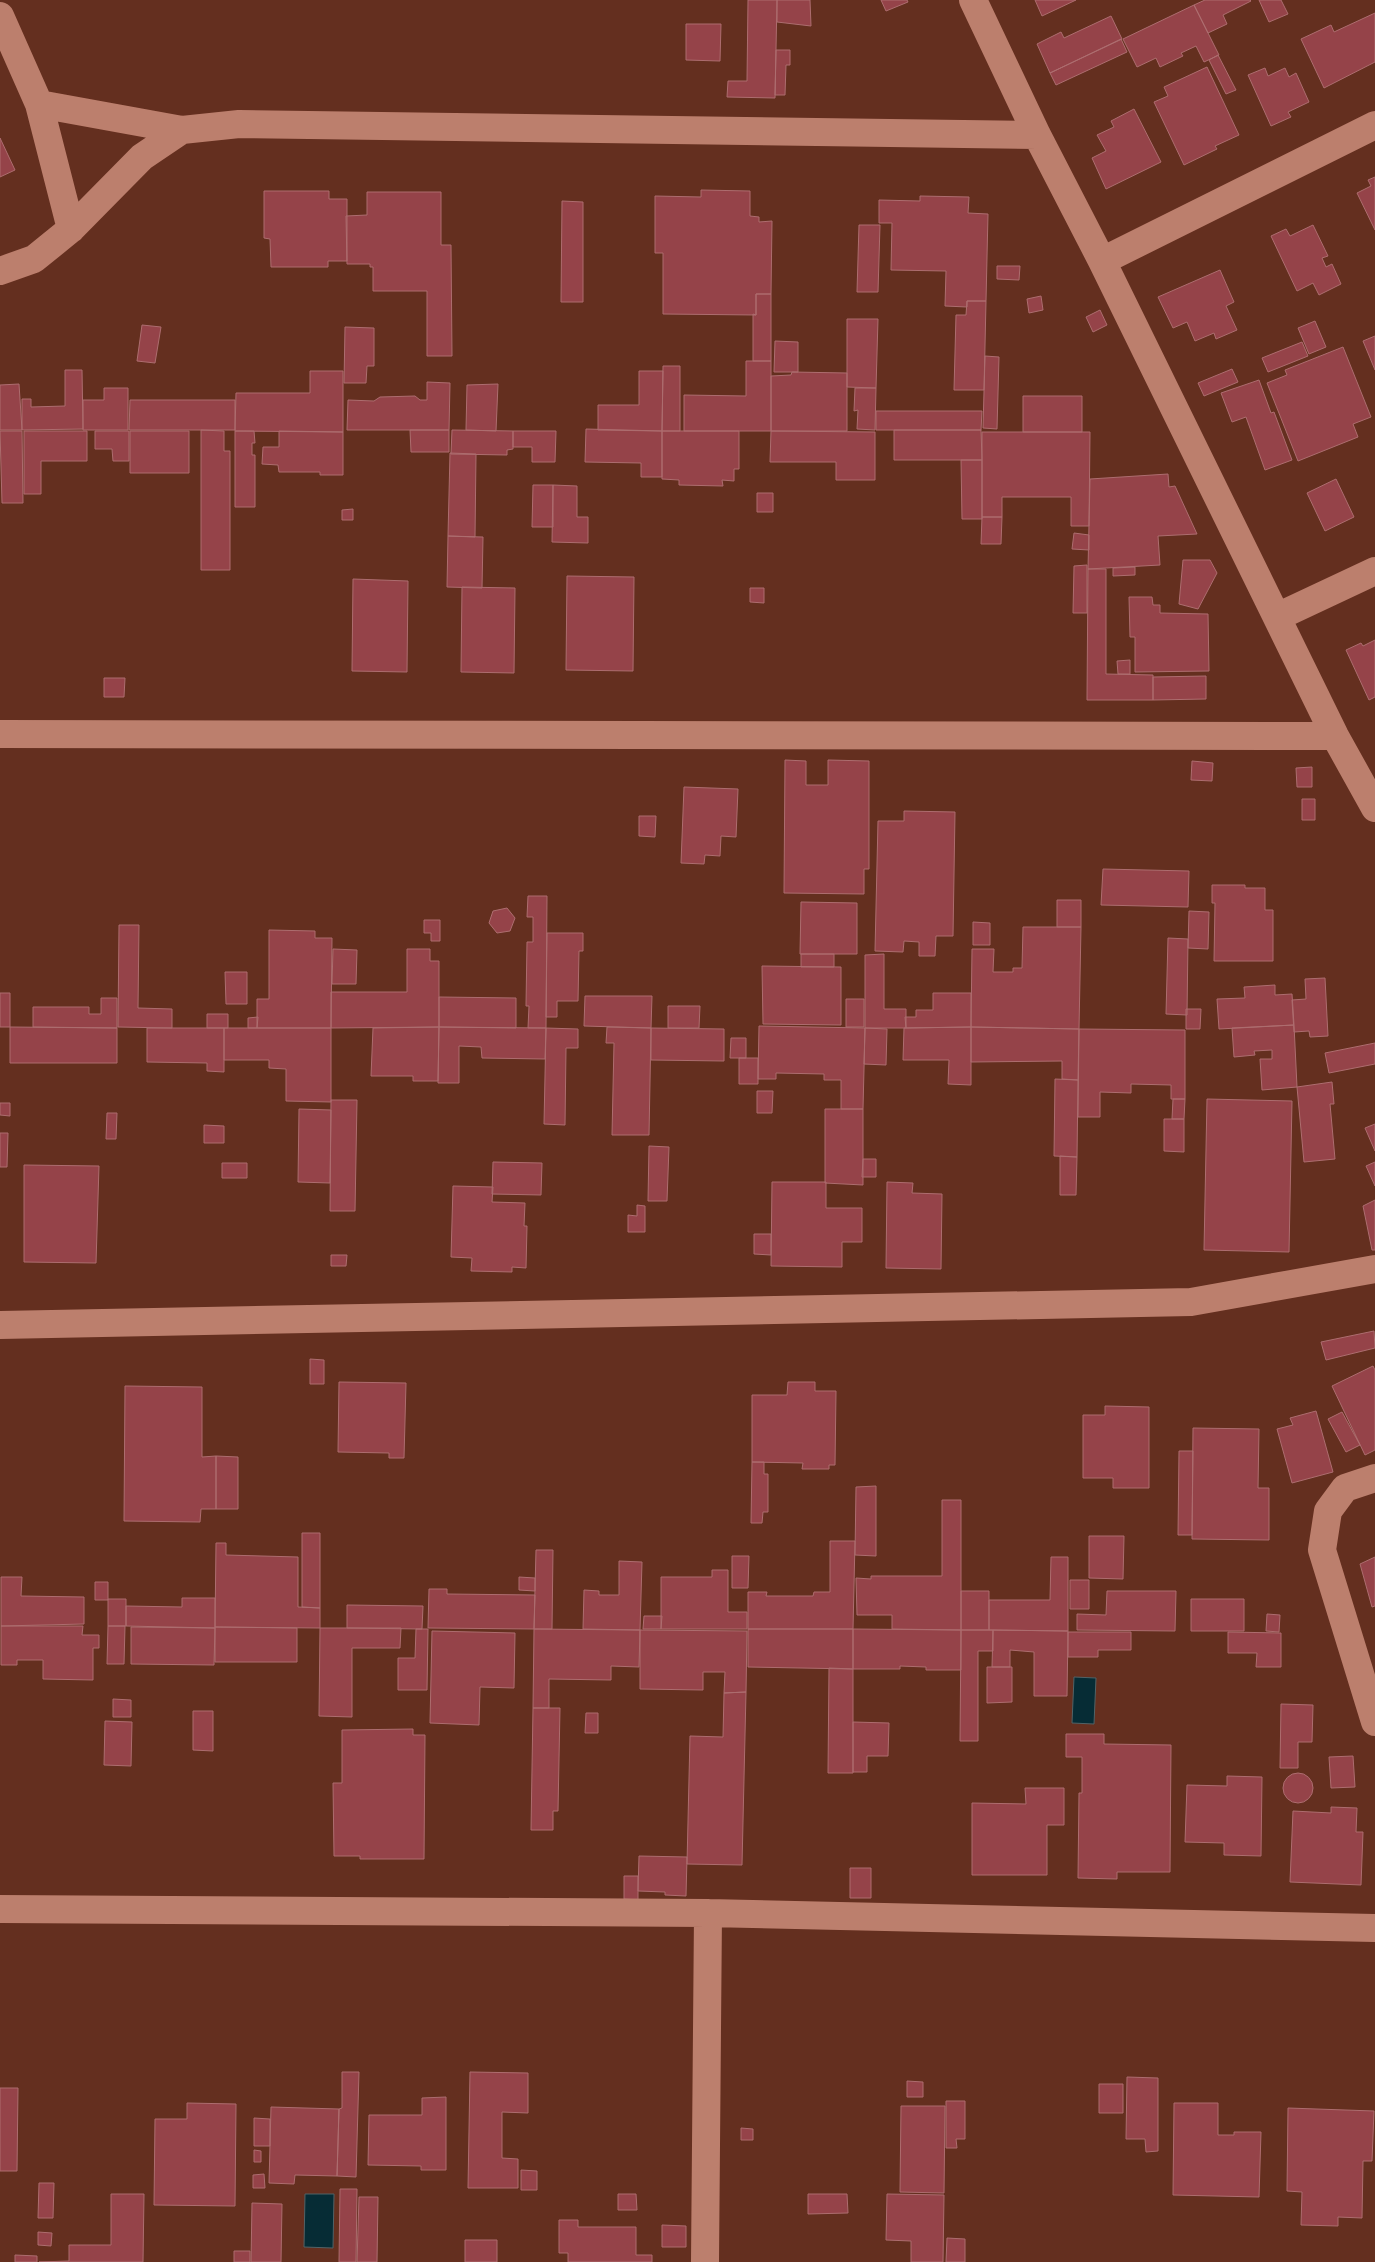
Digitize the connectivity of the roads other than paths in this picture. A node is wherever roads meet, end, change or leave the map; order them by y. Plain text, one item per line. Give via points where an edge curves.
1 (973, 0) edge
2 (0, 16) edge
3 (39, 104) junction
4 (1375, 126) edge
5 (182, 130) junction
6 (1036, 135) junction
7 (71, 229) junction
8 (1102, 261) junction
9 (0, 271) edge
10 (1375, 571) edge
11 (1276, 617) junction
12 (0, 734) edge
13 (1335, 736) junction
14 (1375, 808) edge
15 (1375, 1269) edge
16 (0, 1325) edge
17 (1375, 1478) edge
18 (1375, 1722) edge
19 (0, 1909) edge
20 (708, 1913) junction
21 (1375, 1928) edge
22 (705, 2262) edge

1 - 6 street
2 - 3 street
3 - 5 street
3 - 7 street
4 - 8 street
5 - 6 street via 239,124
5 - 7 street via 142,157
6 - 8 street
7 - 9 street via 34,260
8 - 11 street
10 - 11 street
11 - 13 street
12 - 13 street
13 - 14 street
15 - 16 street via 1191,1302
17 - 18 street via 1345,1488 1328,1511 1322,1550
19 - 20 street
20 - 21 street
20 - 22 street

